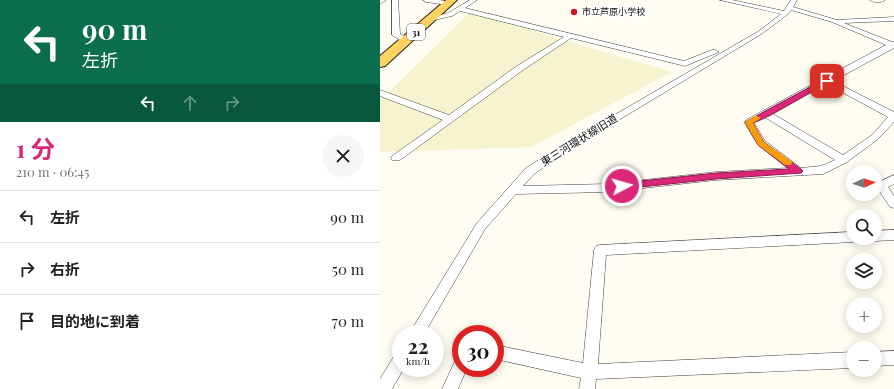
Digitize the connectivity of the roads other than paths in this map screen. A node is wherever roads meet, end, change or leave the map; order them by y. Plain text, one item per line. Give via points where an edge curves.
1 (384, 0) edge
2 (395, 0) edge
3 (426, 0) edge
4 (474, 0) edge
5 (723, 0) edge
6 (761, 0) edge
7 (873, 0) edge
8 (882, 0) edge
9 (380, 2) edge
10 (453, 4) edge
11 (756, 7) junction
12 (790, 7) edge
13 (894, 20) edge
14 (834, 21) junction
15 (760, 32) junction
16 (570, 36) junction
17 (406, 40) junction
18 (893, 45) edge
19 (380, 63) edge
20 (827, 81) junction
21 (380, 93) edge
22 (766, 114) junction
23 (894, 116) edge
24 (450, 119) junction
25 (396, 158) dead end
26 (843, 160) junction
27 (798, 171) junction
28 (894, 179) edge
29 (512, 190) junction
30 (894, 204) edge
31 (894, 235) edge
32 (882, 236) edge
33 (846, 237) edge
34 (421, 325) edge
35 (504, 354) edge
36 (894, 358) edge
37 (882, 359) edge
38 (846, 360) edge
39 (590, 372) junction
40 (392, 374) edge
41 (455, 377) edge
42 (383, 389) edge
43 (450, 389) edge
44 (587, 389) edge

1 - 9 street
2 - 17 street via 396,35
3 - 10 street
4 - 10 street
5 - 11 street
6 - 11 street
7 - 8 street
10 - 16 street
10 - 17 main road, 31 via 430,19
11 - 12 street
12 - 14 street
12 - 15 street, 東三河環状線旧道
13 - 14 street
14 - 18 street
15 - 16 street via 746,34 686,64
15 - 29 street, 東三河環状線旧道 via 560,151 530,171
16 - 24 street via 520,68
17 - 19 main road, 31
18 - 20 street
20 - 22 street
20 - 23 street
21 - 24 street
22 - 26 street
22 - 27 street via 749,122 761,143
23 - 26 street via 875,137
24 - 25 street
26 - 27 street via 823,170
27 - 29 street via 716,176 607,188
28 - 30 street via 882,186
29 - 34 street, 東三河環状線旧道 via 481,226
31 - 32 street
33 - 39 street via 600,250
35 - 39 street
36 - 37 street
38 - 39 street
39 - 44 street
40 - 42 street
41 - 43 street

